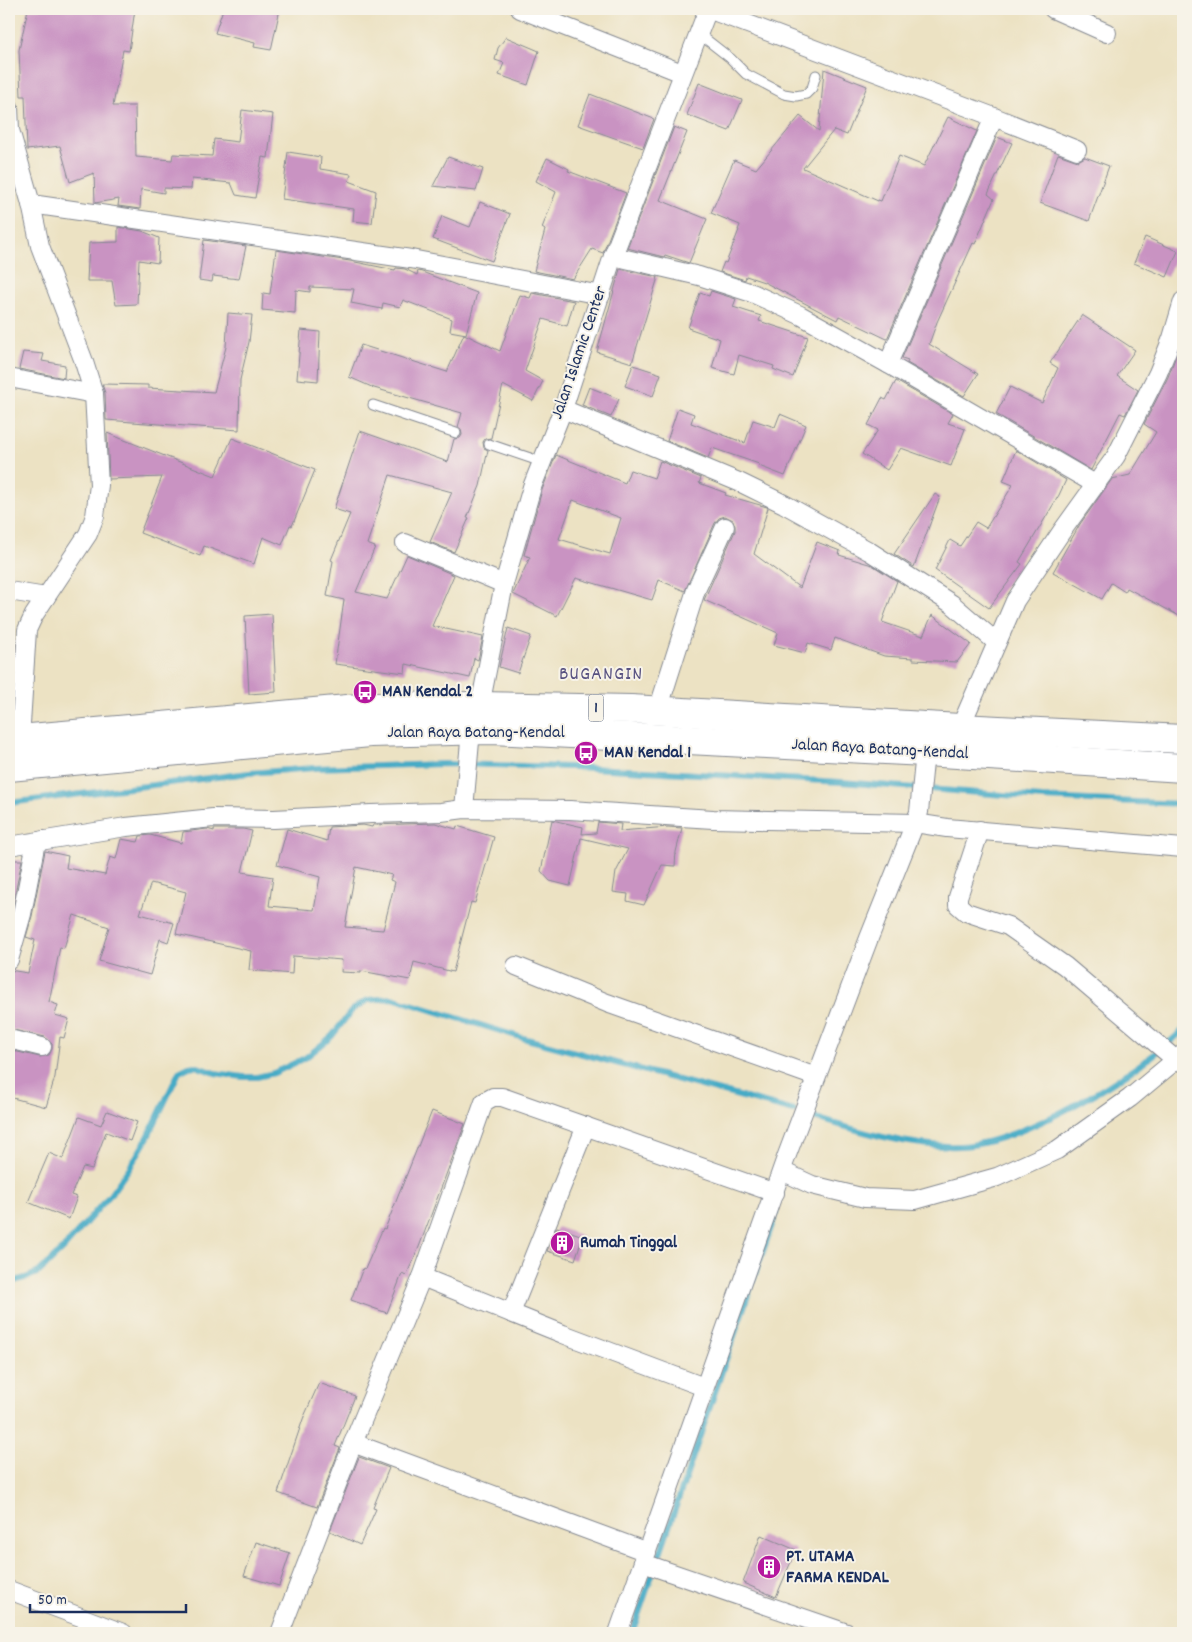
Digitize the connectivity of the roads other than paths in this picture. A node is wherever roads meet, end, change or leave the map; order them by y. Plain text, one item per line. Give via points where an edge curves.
1 (520, 9) edge
2 (708, 9) edge
3 (1053, 9) edge
4 (698, 32) junction
5 (1107, 32) dead end
6 (682, 72) junction
7 (816, 75) dead end
8 (9, 107) edge
9 (994, 116) junction
10 (1077, 150) dead end
11 (31, 204) junction
12 (613, 256) junction
13 (601, 295) junction
14 (1183, 301) edge
15 (888, 364) junction
16 (9, 378) edge
17 (94, 394) junction
18 (372, 406) dead end
19 (563, 409) junction
20 (456, 433) dead end
21 (489, 444) dead end
22 (542, 462) junction
23 (1095, 484) junction
24 (726, 527) dead end
25 (405, 543) dead end
26 (504, 584) junction
27 (9, 591) edge
28 (46, 597) junction
29 (996, 642) junction
30 (658, 710) junction
31 (474, 727) junction
32 (960, 728) junction
33 (14, 739) edge
34 (1183, 739) edge
35 (924, 763) junction
36 (9, 767) edge
37 (1183, 768) edge
38 (464, 804) junction
39 (917, 818) junction
40 (980, 830) junction
41 (43, 840) junction
42 (9, 846) edge
43 (1183, 848) edge
44 (9, 960) edge
45 (516, 966) dead end
46 (9, 1039) edge
47 (42, 1047) dead end
48 (1176, 1056) edge
49 (816, 1077) junction
50 (586, 1126) junction
51 (782, 1172) junction
52 (774, 1193) junction
53 (422, 1276) junction
54 (510, 1313) junction
55 (704, 1387) junction
56 (353, 1443) junction
57 (645, 1558) junction
58 (9, 1590) edge
59 (123, 1633) edge
60 (280, 1633) edge
61 (618, 1633) edge
62 (847, 1633) edge

1 - 6 street
2 - 4 street, Jalan Islamic Center
2 - 9 street
3 - 5 street
4 - 6 street, Jalan Islamic Center
4 - 7 lane via 746,74 784,94 806,94 812,88
6 - 12 street, Jalan Islamic Center
8 - 11 street via 10,130
9 - 10 street
9 - 15 street
11 - 13 street via 411,259
11 - 17 street via 40,246 84,359
12 - 13 street, Jalan Islamic Center
12 - 15 street via 699,276 752,293 800,315
13 - 19 street, Jalan Islamic Center
14 - 23 street via 1158,374 1116,456
15 - 23 street
16 - 17 street
17 - 28 street via 99,486 95,516 88,534
18 - 20 lane
19 - 22 street, Jalan Islamic Center
19 - 29 street via 784,504 868,551 952,604
21 - 22 lane
22 - 26 street, Jalan Islamic Center
23 - 29 street via 1015,601
24 - 30 street via 696,590
25 - 26 street
26 - 31 street, Jalan Islamic Center
27 - 28 street
28 - 33 street via 28,630
29 - 32 street
30 - 31 highway, Jalan Raya Batang-Kendal / 1
30 - 32 highway, Jalan Raya Batang-Kendal / 1
31 - 33 highway, Jalan Raya Batang-Kendal / 1 via 369,707
31 - 35 highway, Jalan Raya Batang-Kendal / 1
31 - 36 highway, Jalan Raya Batang-Kendal / 1 via 370,733
31 - 38 street, Jalan Islamic Center
32 - 34 highway, Jalan Raya Batang-Kendal / 1
35 - 37 highway, Jalan Raya Batang-Kendal / 1
35 - 39 street
38 - 39 street via 713,819
38 - 41 street via 441,812 274,819 214,818
39 - 40 street
39 - 49 street
40 - 43 street
40 - 48 street via 958,905 966,912 1008,926 1065,966
41 - 42 street
41 - 44 street via 36,842
45 - 49 street via 607,1003
46 - 47 street
48 - 51 street via 1130,1098 1058,1150 998,1178 915,1200 865,1198 812,1185
49 - 51 street
50 - 52 street
50 - 53 street via 502,1097 484,1102
50 - 54 street
51 - 52 street
52 - 55 street
53 - 54 street
53 - 56 street
54 - 55 street
55 - 57 street
56 - 57 street
56 - 60 street
57 - 61 street
57 - 62 street
58 - 59 street

